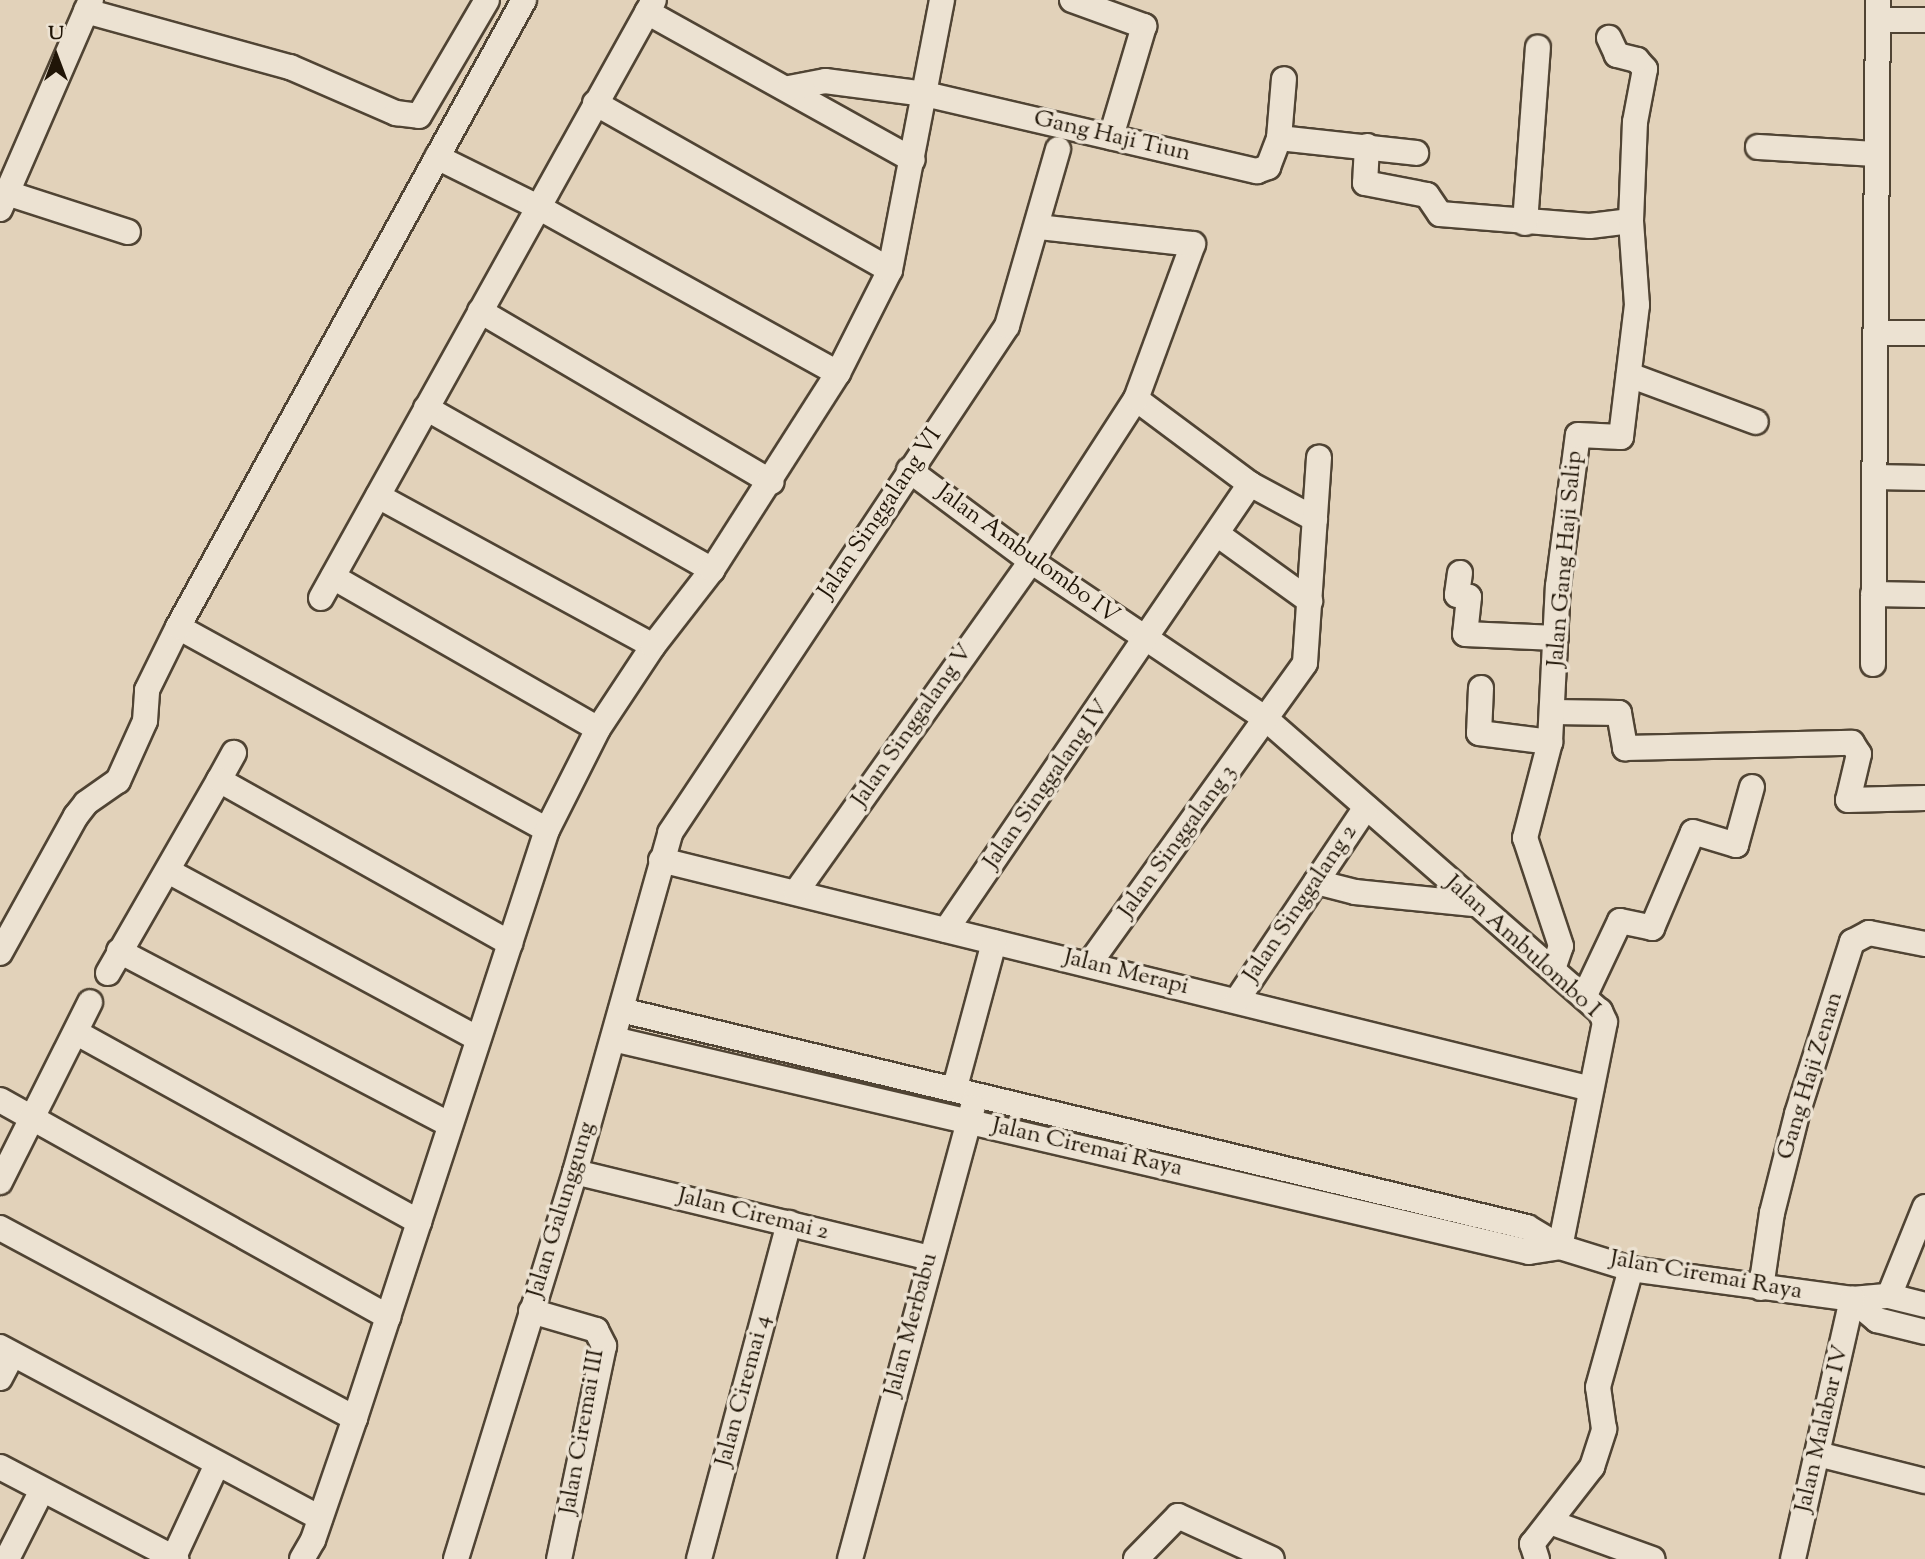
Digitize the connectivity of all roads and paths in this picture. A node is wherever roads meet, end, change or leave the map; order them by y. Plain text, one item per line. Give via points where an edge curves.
1 (487, 0) edge
2 (524, 0) edge
3 (942, 0) edge
4 (1072, 0) edge
5 (88, 5) edge
6 (651, 6) edge
7 (1878, 10) edge
8 (1925, 20) edge
9 (1609, 38) dead end
10 (1538, 47) dead end
11 (1284, 79) dead end
12 (789, 88) junction
13 (925, 94) junction
14 (596, 103) junction
15 (1111, 137) junction
16 (1279, 138) junction
17 (1367, 146) junction
18 (1758, 147) dead end
19 (1058, 149) dead end
20 (1416, 153) dead end
21 (1877, 154) junction
22 (437, 157) junction
23 (913, 160) junction
24 (3, 201) edge
25 (538, 207) junction
26 (1631, 221) junction
27 (1525, 223) junction
28 (1038, 227) junction
29 (128, 232) dead end
30 (890, 270) junction
31 (480, 311) junction
32 (1875, 333) junction
33 (1925, 333) edge
34 (838, 373) junction
35 (1629, 375) junction
36 (1136, 400) junction
37 (426, 408) junction
38 (1756, 422) dead end
39 (1319, 457) dead end
40 (909, 470) junction
41 (1874, 477) junction
42 (1925, 478) edge
43 (772, 482) junction
44 (1250, 484) junction
45 (378, 496) junction
46 (1315, 519) junction
47 (1217, 534) junction
48 (1031, 561) junction
49 (712, 570) junction
50 (1460, 573) dead end
51 (1873, 594) junction
52 (1925, 595) edge
53 (1310, 601) junction
54 (178, 627) junction
55 (1556, 638) junction
56 (1147, 640) junction
57 (653, 646) junction
58 (1873, 664) dead end
59 (1481, 688) dead end
60 (1553, 712) junction
61 (1266, 719) junction
62 (598, 729) junction
63 (1550, 742) junction
64 (234, 753) dead end
65 (219, 780) junction
66 (1752, 787) dead end
67 (1925, 798) edge
68 (1366, 807) junction
69 (547, 830) junction
70 (661, 860) junction
71 (168, 871) junction
72 (1316, 882) junction
73 (796, 892) junction
74 (1473, 904) junction
75 (946, 930) junction
76 (994, 942) junction
77 (510, 943) junction
78 (1925, 944) edge
79 (0, 953) edge
80 (1089, 964) junction
81 (1553, 969) junction
82 (1584, 997) junction
83 (1237, 1000) junction
84 (90, 1002) dead end
85 (621, 1010) junction
86 (77, 1033) junction
87 (477, 1038) junction
88 (613, 1039) junction
89 (796, 1051) junction
90 (790, 1079) junction
91 (1591, 1089) junction
92 (966, 1090) junction
93 (0, 1100) edge
94 (33, 1119) junction
95 (970, 1121) junction
96 (449, 1124) junction
97 (1181, 1144) junction
98 (1174, 1169) junction
99 (575, 1172) junction
100 (0, 1182) edge
101 (1925, 1207) edge
102 (419, 1222) junction
103 (789, 1223) junction
104 (0, 1228) edge
105 (1560, 1247) junction
106 (930, 1258) junction
107 (1631, 1269) junction
108 (1761, 1288) junction
109 (1889, 1296) junction
110 (1852, 1299) junction
111 (1925, 1305) edge
112 (531, 1311) junction
113 (388, 1317) junction
114 (1925, 1332) edge
115 (6, 1351) edge
116 (0, 1378) edge
117 (355, 1418) junction
118 (1818, 1454) junction
119 (217, 1464) junction
120 (0, 1467) edge
121 (1925, 1481) edge
122 (42, 1490) junction
123 (1550, 1522) junction
124 (313, 1544) edge
125 (174, 1558) edge
126 (7, 1559) edge
127 (456, 1559) edge
128 (559, 1559) edge
129 (699, 1559) edge
130 (850, 1559) edge
131 (1136, 1559) edge
132 (1272, 1559) edge
133 (1537, 1559) edge
134 (1652, 1559) edge
135 (1793, 1559) edge

1 - 5 street via 424,114 407,117 290,67
2 - 22 street
3 - 13 street
4 - 15 street via 1144,26
5 - 24 street
6 - 12 street
6 - 14 street
7 - 8 street
7 - 21 street
9 - 26 street, Jalan Gang Haji Salip via 1617,55 1637,60 1645,69 1635,122
10 - 27 street
11 - 16 street
12 - 13 street, Gang Haji Tiun via 825,81
12 - 23 street
13 - 15 street, Gang Haji Tiun
13 - 23 street
14 - 25 street
14 - 30 street
15 - 16 street, Gang Haji Tiun via 1257,172 1268,167
16 - 17 street
17 - 20 street
17 - 27 street via 1365,183 1427,195 1440,214
18 - 21 street
19 - 28 street, Jalan Singgalang VI
21 - 32 street
22 - 25 street
22 - 54 street
23 - 30 street
24 - 29 street
25 - 31 street
25 - 34 street
26 - 27 street via 1590,226
26 - 35 street, Jalan Gang Haji Salip via 1637,305
28 - 36 street, Jalan Singgalang V via 1193,244
28 - 40 street, Jalan Singgalang VI via 1007,326
30 - 34 street
31 - 37 street
31 - 43 street
32 - 33 street
32 - 41 street
34 - 43 street
35 - 38 street
35 - 55 street, Jalan Gang Haji Salip via 1620,437 1578,435
36 - 44 street
36 - 48 street, Jalan Singgalang V
37 - 45 street
37 - 49 street
39 - 46 street
40 - 48 street, Jalan Ambulombo IV
40 - 70 street, Jalan Singgalang VI via 670,833
41 - 42 street
41 - 51 street
43 - 49 street
44 - 46 street
44 - 47 street, Jalan Singgalang IV
45 - 57 street
45 - 62 street via 327,587
46 - 53 street
47 - 53 street
47 - 56 street, Jalan Singgalang IV
48 - 56 street, Jalan Ambulombo IV
48 - 73 street, Jalan Singgalang V
49 - 57 street
50 - 55 street via 1457,595 1469,597 1465,634
51 - 52 street
51 - 58 street
53 - 61 street via 1305,663
54 - 69 street
54 - 79 street via 147,690 145,721 118,780 76,816
55 - 60 street, Jalan Gang Haji Salip
56 - 61 street, Jalan Ambulombo I
56 - 75 street, Jalan Singgalang IV
57 - 62 street
59 - 63 street via 1479,733
60 - 63 street, Jalan Gang Haji Salip
60 - 67 street via 1619,713 1625,748 1852,743 1859,754 1848,800
61 - 68 street, Jalan Ambulombo I
61 - 80 street, Jalan Singgalang 3
62 - 69 street
63 - 81 street, Jalan Gang Haji Salip via 1525,838 1561,946
64 - 65 street
65 - 71 street
65 - 77 street
66 - 82 street via 1736,845 1693,832 1652,929 1620,921
68 - 72 street, Jalan Singgalang 2
68 - 74 street, Jalan Ambulombo I
69 - 77 street
70 - 73 street, Jalan Merapi
70 - 85 street, Jalan Galunggung
71 - 87 street
71 - 96 street via 114,962
72 - 74 street via 1355,892
72 - 83 street, Jalan Singgalang 2
73 - 75 street, Jalan Merapi
74 - 81 street, Jalan Ambulombo I
75 - 76 street, Jalan Merapi
76 - 80 street, Jalan Merapi
76 - 92 street, Jalan Merbabu
77 - 87 street
78 - 108 street, Gang Haji Zenan via 1868,933 1852,942 1797,1114 1772,1213
80 - 83 street, Jalan Merapi
81 - 82 street, Jalan Ambulombo I
82 - 91 street, Jalan Ambulombo I via 1605,1022
83 - 91 street, Jalan Merapi
84 - 86 street
85 - 88 street, Jalan Galunggung
85 - 89 street, Jalan Ciremai Raya
86 - 94 street
86 - 102 street
87 - 96 street
88 - 90 street, Jalan Ciremai Raya
88 - 99 street, Jalan Galunggung
89 - 90 street
89 - 92 street, Jalan Ciremai Raya
90 - 95 street, Jalan Ciremai Raya
91 - 105 street, Jalan Ambulombo I
92 - 95 street, Jalan Merbabu
92 - 97 street, Jalan Ciremai Raya
93 - 94 street
94 - 100 street
94 - 113 street
95 - 98 street, Jalan Ciremai Raya
95 - 106 street, Jalan Merbabu
96 - 102 street
97 - 98 street
97 - 105 street, Jalan Ciremai Raya via 1527,1227
98 - 105 street, Jalan Ciremai Raya via 1530,1252
99 - 103 street, Jalan Ciremai 2
99 - 112 street, Jalan Galunggung
101 - 109 street
102 - 113 street
103 - 106 street, Jalan Ciremai 2
103 - 129 street, Jalan Ciremai 4
104 - 117 street
105 - 107 street, Jalan Ciremai Raya
106 - 130 street, Jalan Merbabu
107 - 108 street, Jalan Ciremai Raya
107 - 123 street via 1598,1387 1604,1429 1592,1467
108 - 110 street, Jalan Ciremai Raya
109 - 110 street, Jalan Ciremai Raya
109 - 111 street, Jalan Ciremai Raya
110 - 114 street via 1877,1320
110 - 118 street, Jalan Malabar IV
112 - 127 street, Jalan Galunggung
112 - 128 street, Jalan Ciremai III via 596,1330 604,1346
113 - 117 street
115 - 116 street
115 - 119 street
117 - 124 street
118 - 121 street
118 - 135 street, Jalan Malabar IV
119 - 124 street
119 - 125 street
120 - 122 street
122 - 125 street
122 - 126 street
123 - 133 street via 1532,1544
123 - 134 street
131 - 132 street via 1178,1516

